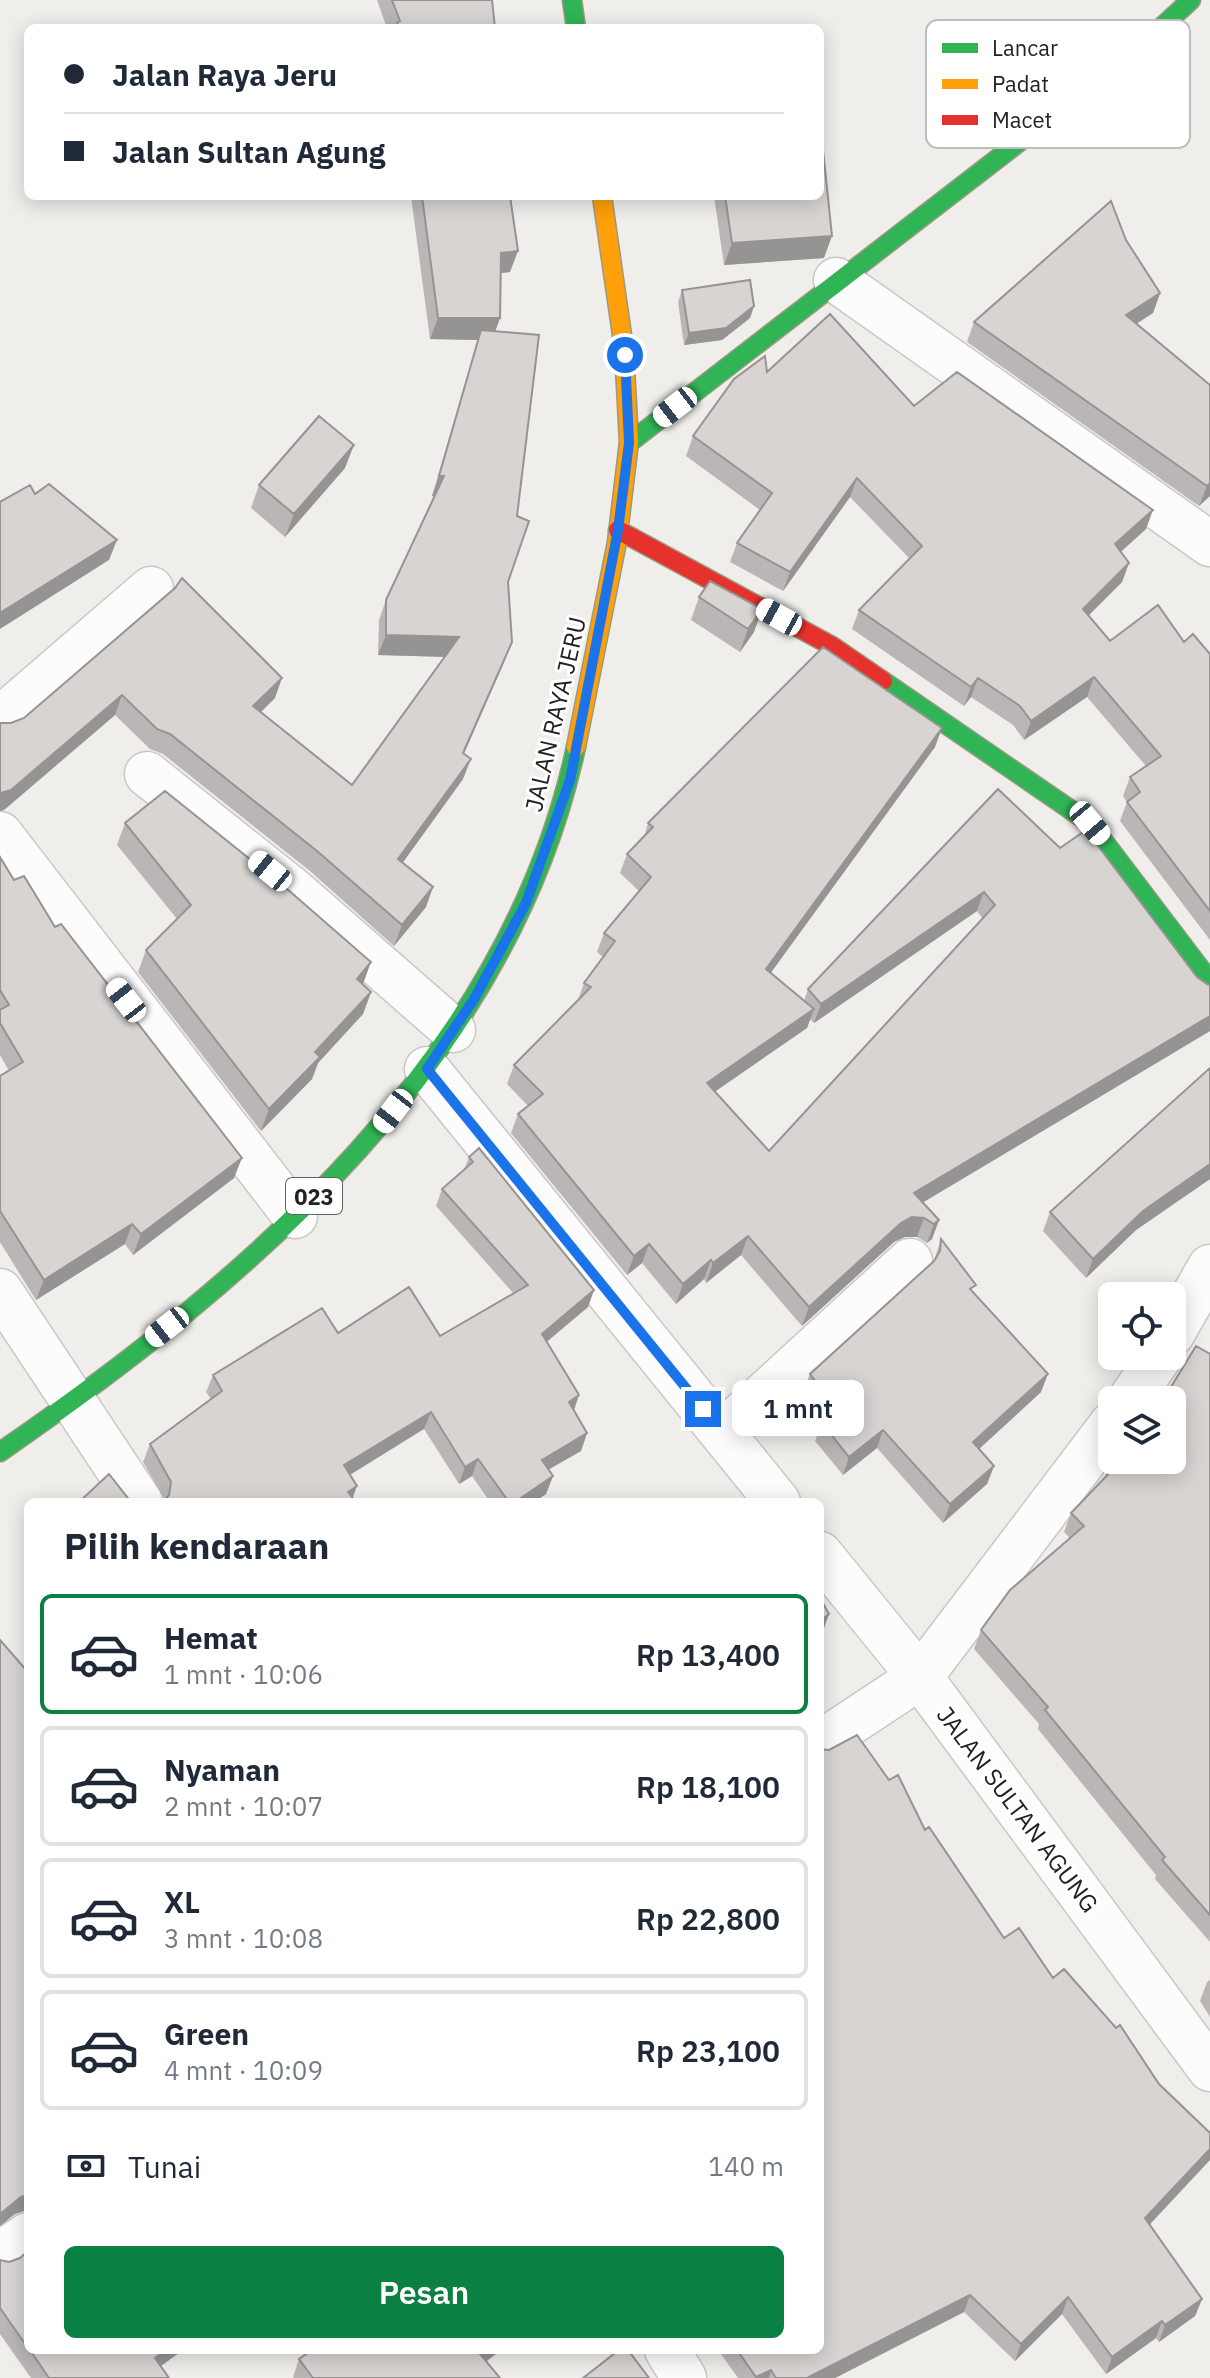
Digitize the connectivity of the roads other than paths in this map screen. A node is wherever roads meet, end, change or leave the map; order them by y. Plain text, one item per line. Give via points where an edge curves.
1 (572, 0) edge
2 (1191, 0) edge
3 (1169, 20) edge
4 (575, 24) edge
5 (1010, 148) edge
6 (603, 200) edge
7 (836, 280) junction
8 (629, 443) junction
9 (618, 530) junction
10 (1210, 544) edge
11 (151, 589) dead end
12 (0, 719) edge
13 (147, 774) dead end
14 (0, 834) edge
15 (1210, 981) edge
16 (453, 1030) junction
17 (427, 1069) junction
18 (295, 1216) junction
19 (910, 1261) dead end
20 (1210, 1267) edge
21 (0, 1291) edge
22 (1186, 1309) edge
23 (74, 1403) junction
24 (722, 1433) junction
25 (1098, 1442) edge
26 (0, 1452) edge
27 (137, 1498) edge
28 (775, 1498) edge
29 (824, 1559) edge
30 (920, 1677) junction
31 (824, 1740) edge
32 (1210, 2069) edge
33 (24, 2238) edge
34 (0, 2254) edge
35 (669, 2354) edge
36 (684, 2378) edge

1 - 4 main road
2 - 3 main road
5 - 7 main road
6 - 8 main road, JALAN RAYA JERU / 023 via 625,355
7 - 8 main road
7 - 10 street
8 - 9 main road, JALAN RAYA JERU / 023
9 - 15 main road via 832,646 1090,823
9 - 16 main road, JALAN RAYA JERU / 023 via 570,780 526,903
11 - 12 street
13 - 16 street via 294,891
14 - 18 street
16 - 17 main road, JALAN RAYA JERU / 023
17 - 18 main road, JALAN RAYA JERU / 023 via 377,1132
17 - 24 street
18 - 23 main road, JALAN RAYA JERU / 023 via 214,1291
19 - 24 street
20 - 22 street
21 - 23 street
23 - 26 main road, JALAN RAYA JERU / 023
23 - 27 street
24 - 28 street
25 - 30 street
29 - 30 street, JALAN SULTAN AGUNG
30 - 31 street
30 - 32 street, JALAN SULTAN AGUNG
33 - 34 street
35 - 36 street

